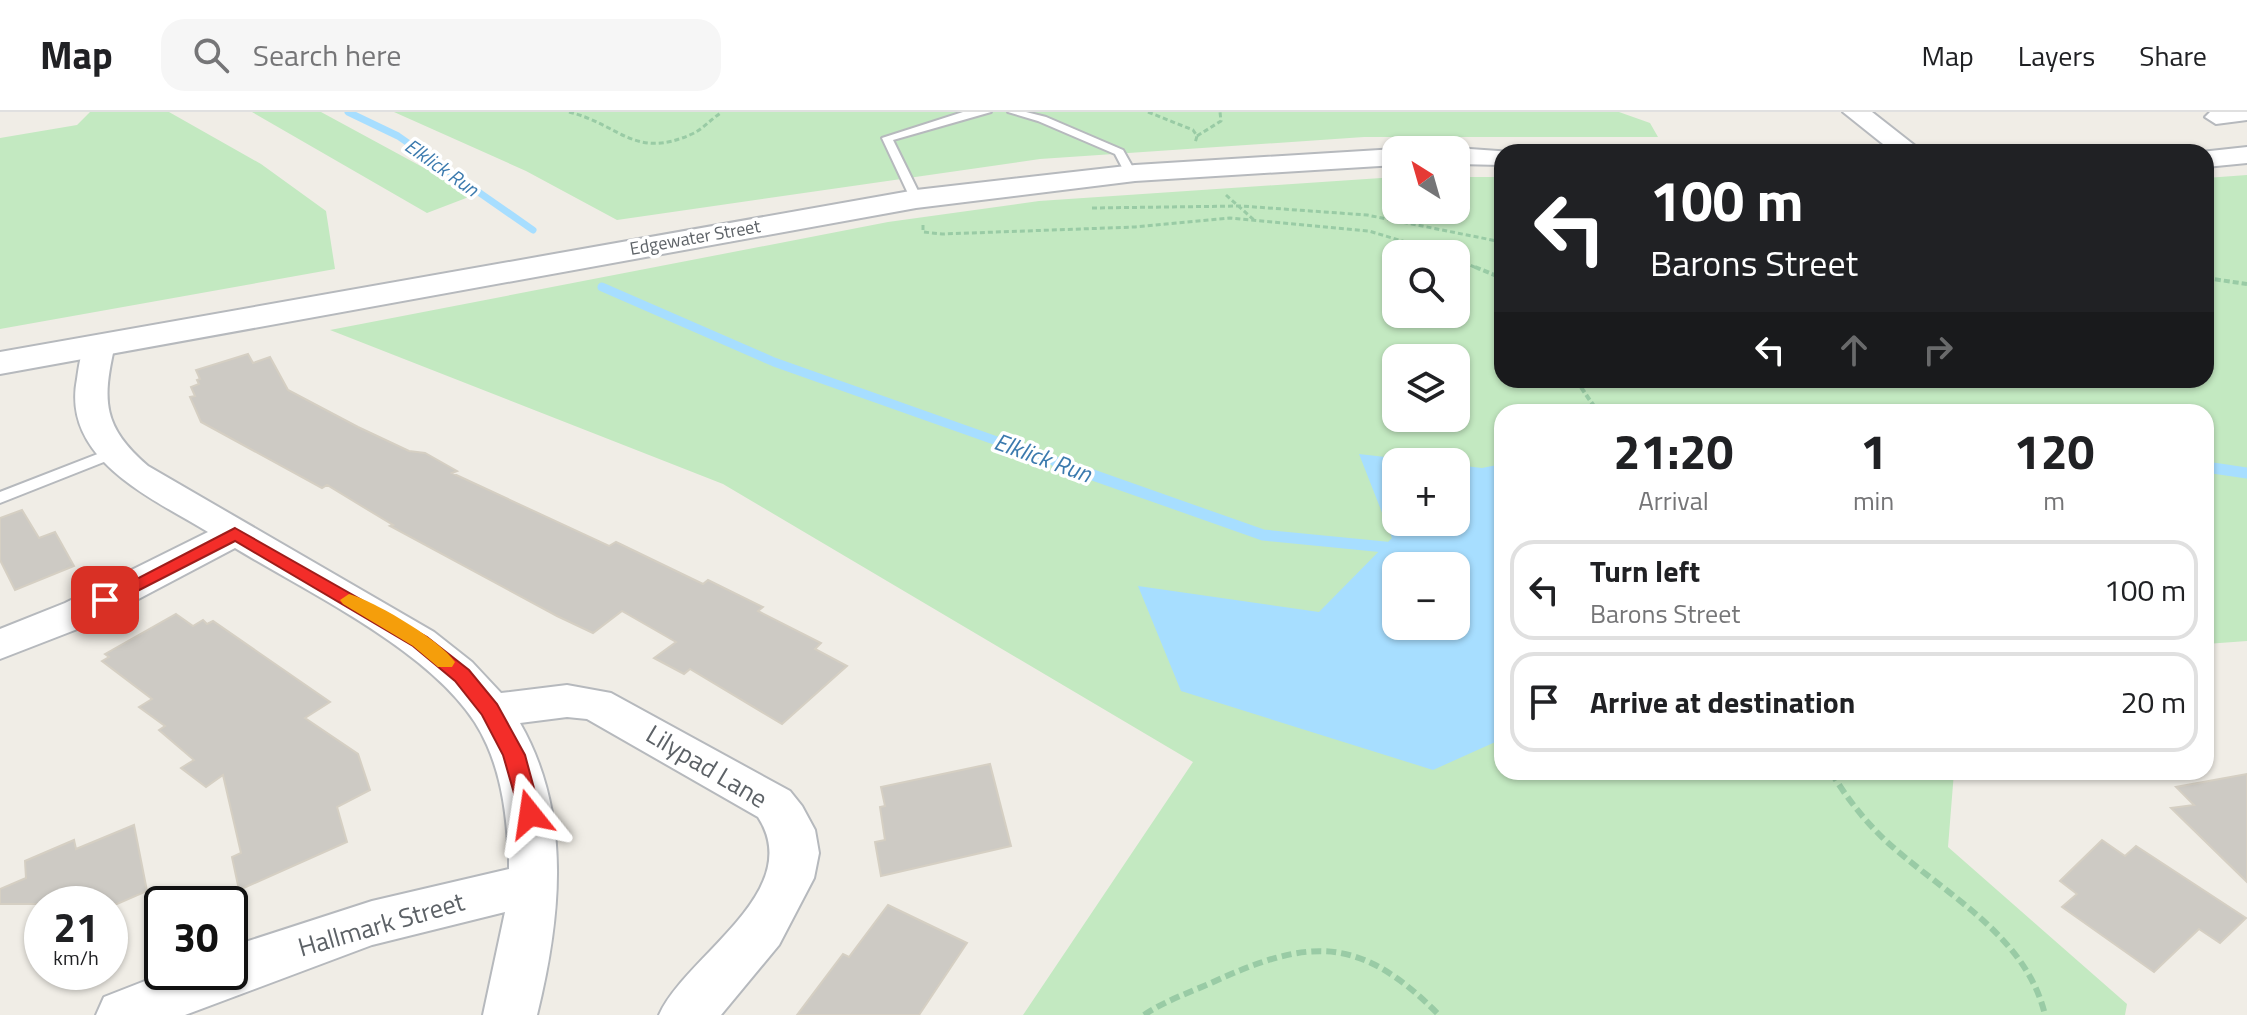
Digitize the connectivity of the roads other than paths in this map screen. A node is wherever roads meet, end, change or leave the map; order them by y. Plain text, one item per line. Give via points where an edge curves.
1 (986, 112) edge
2 (1013, 112) edge
3 (1856, 112) edge
4 (2247, 113) edge
5 (2216, 117) dead end
6 (1899, 144) edge
7 (2247, 155) edge
8 (1470, 156) edge
9 (1494, 157) edge
10 (1382, 158) edge
11 (2214, 158) edge
12 (1130, 173) junction
13 (923, 210) junction
14 (100, 344) junction
15 (0, 363) edge
16 (113, 453) junction
17 (0, 498) edge
18 (235, 533) junction
19 (0, 645) edge
20 (490, 710) junction
21 (534, 884) junction
22 (248, 965) edge
23 (185, 990) edge
24 (123, 1015) edge
25 (510, 1015) edge
26 (686, 1015) edge

1 - 13 lane via 887,138
2 - 12 lane via 1119,152
3 - 6 street
4 - 5 street
7 - 11 street
8 - 9 street
10 - 12 street, Edgewater Street
12 - 13 street, Edgewater Street
13 - 14 street, Edgewater Street
14 - 15 street, Edgewater Street
14 - 16 street via 89,386 90,414
16 - 17 lane
16 - 18 street via 136,473
18 - 19 street via 79,613
18 - 20 street via 420,642 462,676
20 - 21 street via 514,755 530,814
20 - 26 street, Lilypad Lane via 567,701 596,704 774,804 791,829 796,858 786,892
21 - 22 street, Hallmark Street via 372,923
21 - 25 street via 524,965
23 - 24 street, Hallmark Street

